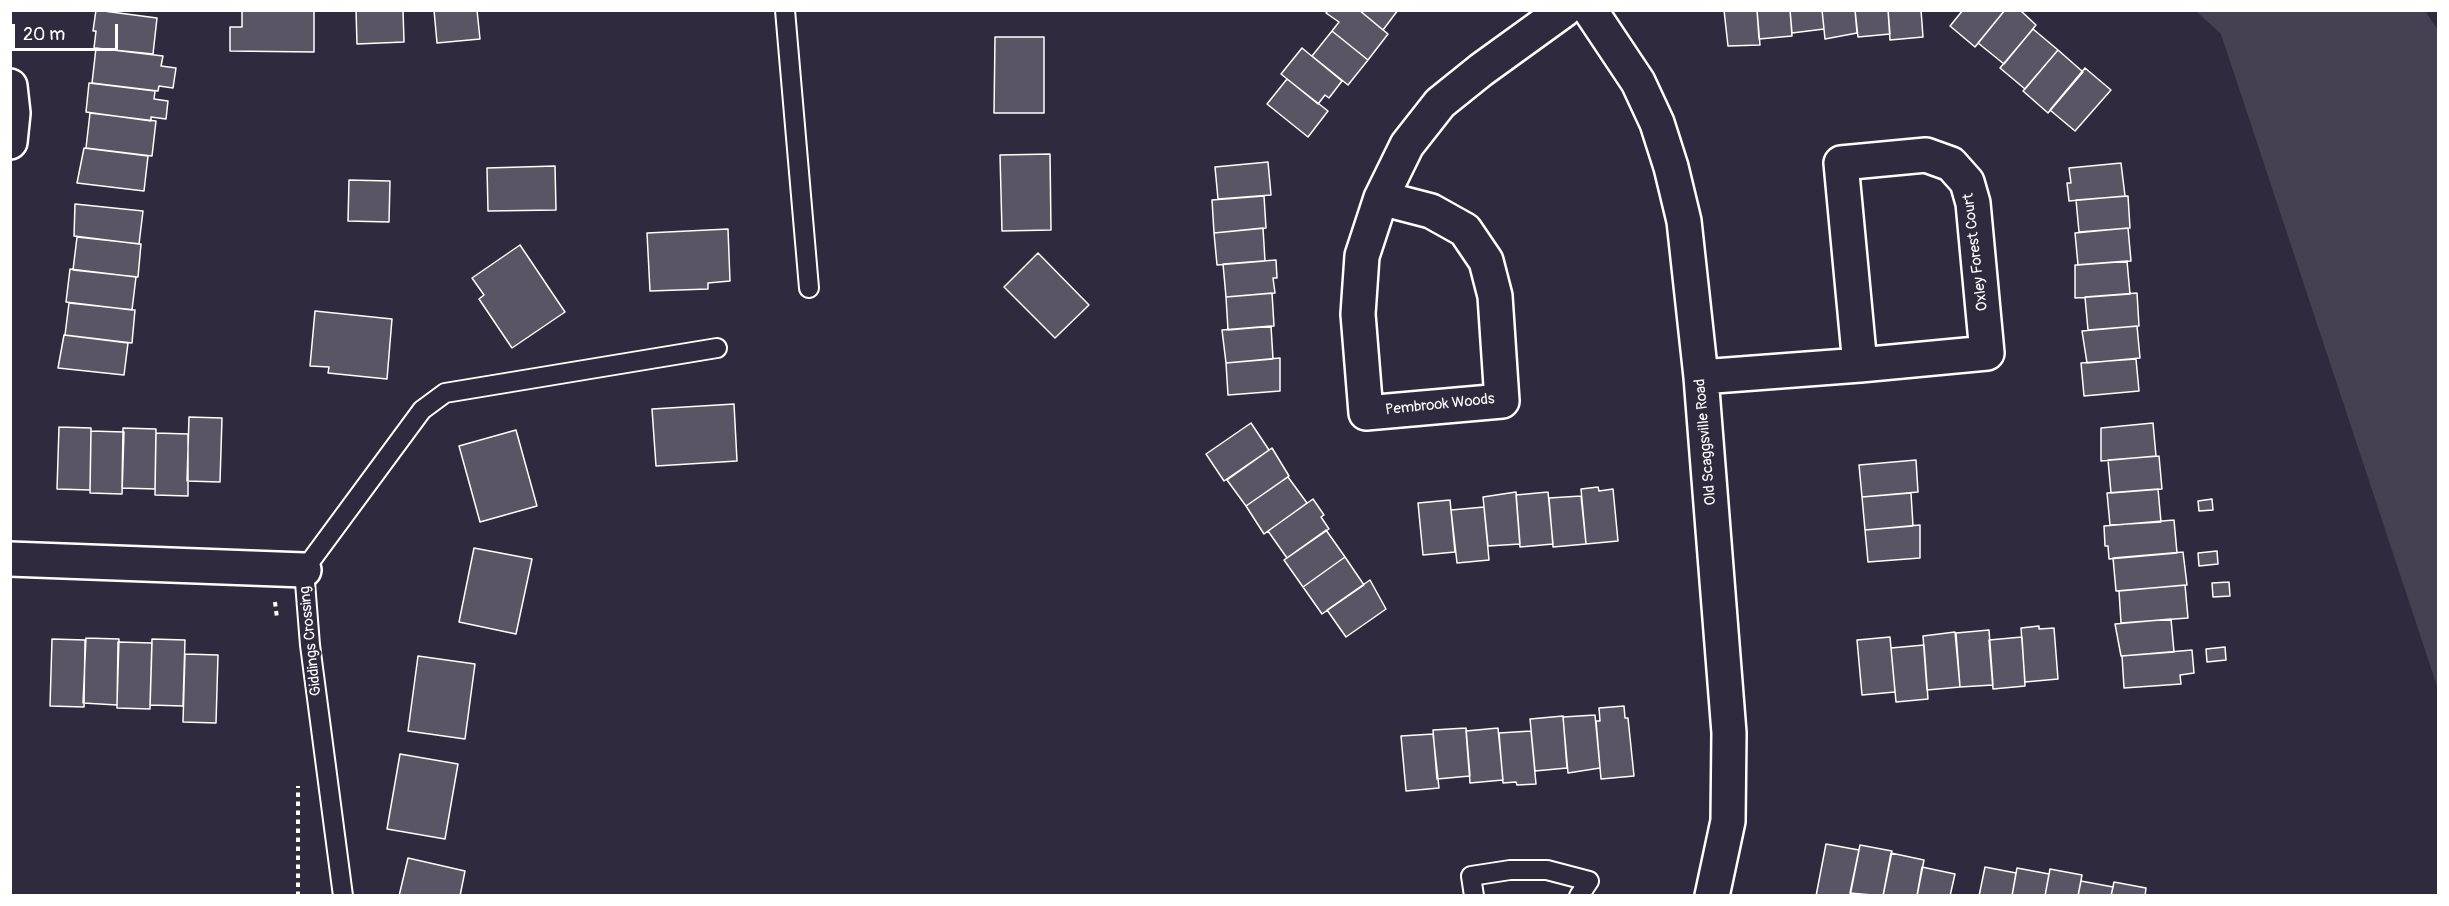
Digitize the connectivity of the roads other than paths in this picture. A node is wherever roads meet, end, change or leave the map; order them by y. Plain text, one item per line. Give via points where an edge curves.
1 (785, 10) edge
2 (1564, 10) edge
3 (1590, 10) edge
4 (10, 86) edge
5 (10, 142) edge
6 (1381, 198) junction
7 (809, 288) dead end
8 (717, 348) dead end
9 (1860, 364) junction
10 (1701, 377) junction
11 (10, 559) edge
12 (304, 570) junction
13 (343, 896) edge
14 (1474, 896) edge
15 (1579, 896) edge
16 (1712, 896) edge

1 - 7 lane
2 - 6 street, Pembrook Woods via 1440,103 1407,145
3 - 10 street, Old Scaggsville Road via 1638,82 1671,167 1684,221
4 - 5 street
6 - 6 street, Pembrook Woods via 1362,256 1359,303 1366,413 1502,400 1495,296 1486,261 1465,230 1431,211
8 - 12 lane via 445,393 422,411
9 - 9 street, Oxley Forest Court via 1987,353 1973,203 1967,182 1951,164 1926,155 1841,163
9 - 10 street, Oxley Forest Court
10 - 16 street, Old Scaggsville Road via 1729,733 1728,821
11 - 12 street, Giddings Crossing
12 - 13 lane, Giddings Crossing
14 - 15 lane via 1471,876 1510,870 1547,870 1588,881

